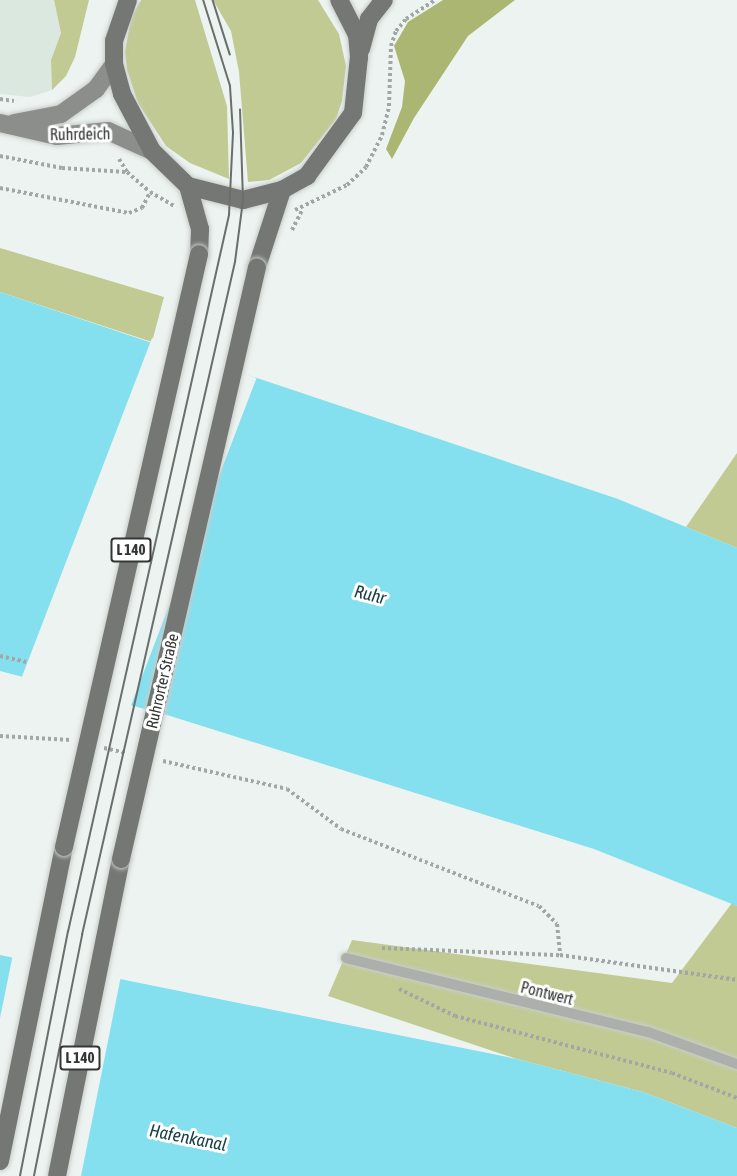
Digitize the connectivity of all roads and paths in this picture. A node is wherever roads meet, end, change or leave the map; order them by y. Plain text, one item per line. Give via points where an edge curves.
1 (128, 0) edge
2 (339, 0) edge
3 (384, 0) edge
4 (435, 0) edge
5 (359, 57) junction
6 (114, 64) junction
7 (0, 99) edge
8 (22, 102) dead end
9 (3, 123) edge
10 (152, 151) junction
11 (0, 156) edge
12 (188, 186) junction
13 (0, 188) edge
14 (282, 190) junction
15 (150, 192) junction
16 (179, 208) dead end
17 (302, 209) dead end
18 (0, 656) edge
19 (26, 662) dead end
20 (0, 736) edge
21 (74, 741) dead end
22 (96, 746) dead end
23 (130, 754) dead end
24 (153, 759) dead end
25 (560, 955) junction
26 (346, 957) joint
27 (737, 980) edge
28 (389, 984) dead end
29 (737, 1064) edge
30 (737, 1098) edge
31 (0, 1161) edge
32 (57, 1176) edge

1 - 6 main road via 114,41
2 - 5 main road via 357,35
3 - 5 main road via 369,19
4 - 17 path via 406,19 396,31 391,46 389,106 382,135 366,167 347,185
5 - 14 main road via 353,113 307,176
6 - 9 main road, Ruhrdeich via 96,89 61,114
6 - 10 main road via 122,94
7 - 8 path
9 - 10 main road, Ruhrdeich via 57,136 108,131
10 - 12 main road
11 - 15 path via 62,168 127,172
12 - 14 main road via 243,200
12 - 31 main road, L 140, bridge via 200,229 199,254 64,847
13 - 15 path via 129,213 142,208
14 - 32 main road, Ruhrorter Straße / L 140, bridge via 257,267 121,859
15 - 16 path
18 - 19 path
20 - 21 path
22 - 23 path
24 - 25 path via 288,789 341,829 539,906 557,924
25 - 26 path via 358,947
25 - 27 path
26 - 29 lane, Pontwert via 648,1032
28 - 30 path via 455,1016 672,1073

